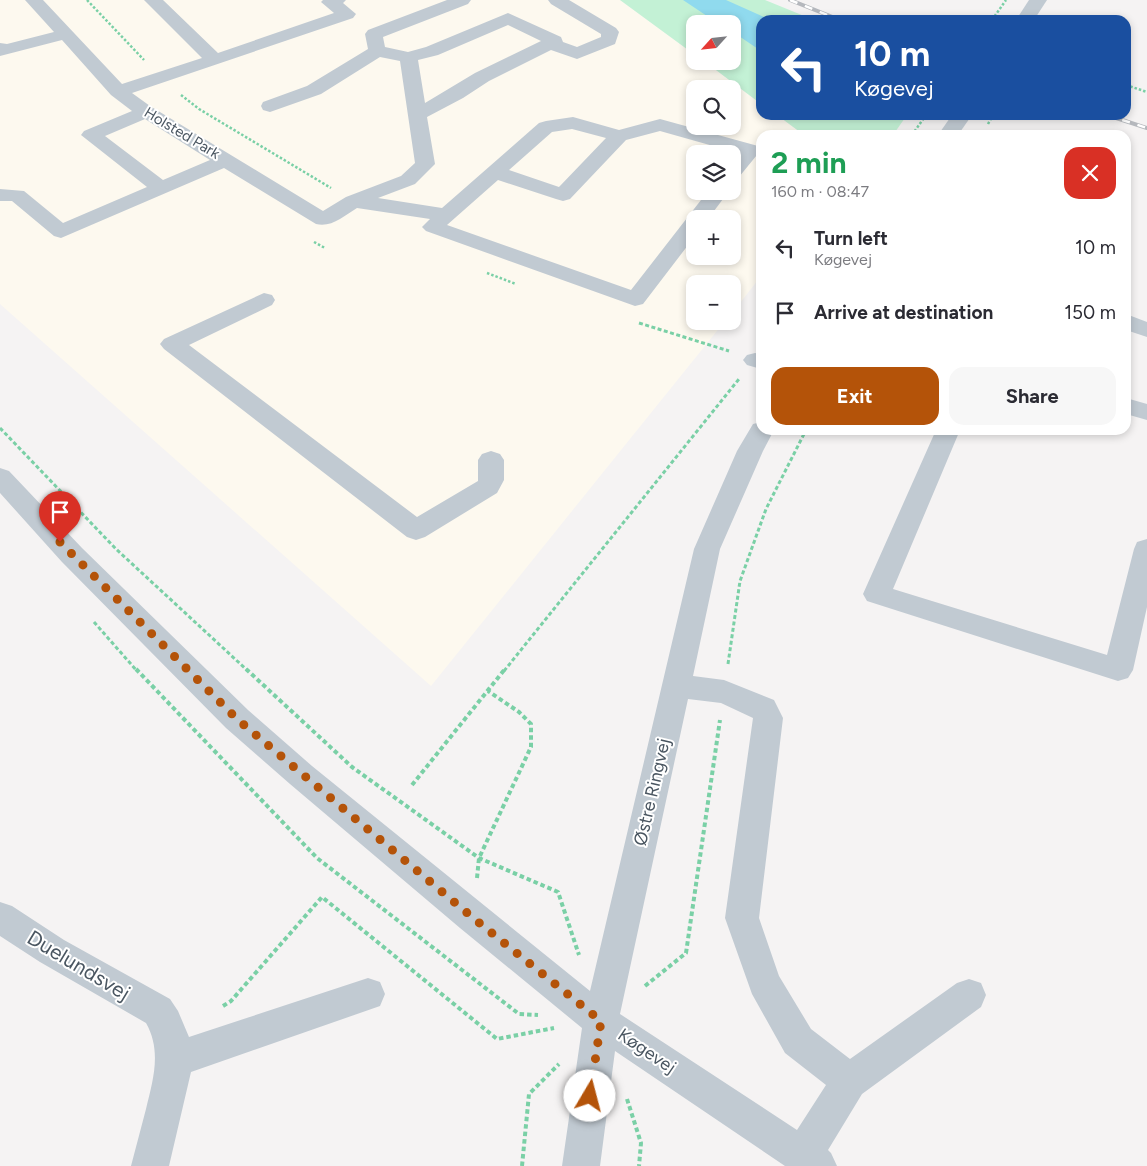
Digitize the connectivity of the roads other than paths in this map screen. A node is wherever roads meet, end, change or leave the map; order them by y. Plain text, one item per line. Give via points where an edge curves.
1 (153, 0) edge
2 (337, 0) edge
3 (462, 0) edge
4 (557, 0) edge
5 (1038, 0) edge
6 (42, 1) edge
7 (1028, 15) edge
8 (65, 34) junction
9 (551, 43) junction
10 (1, 50) edge
11 (377, 51) junction
12 (408, 57) junction
13 (215, 60) junction
14 (118, 91) junction
15 (270, 106) dead end
16 (146, 112) junction
17 (417, 115) junction
18 (619, 136) junction
19 (733, 145) edge
20 (741, 147) edge
21 (226, 160) junction
22 (741, 163) edge
23 (496, 172) junction
24 (161, 188) junction
25 (0, 195) edge
26 (712, 200) edge
27 (353, 201) junction
28 (704, 210) edge
29 (446, 215) junction
30 (686, 234) edge
31 (264, 300) dead end
32 (1131, 323) edge
33 (1147, 330) edge
34 (1131, 407) edge
35 (1147, 412) edge
36 (759, 435) edge
37 (946, 435) edge
38 (491, 460) dead end
39 (0, 477) edge
40 (1147, 549) edge
41 (676, 686) junction
42 (0, 917) edge
43 (368, 994) dead end
44 (969, 995) dead end
45 (601, 1021) junction
46 (168, 1036) junction
47 (849, 1081) junction
48 (811, 1161) edge
49 (150, 1166) edge
50 (581, 1166) edge

1 - 13 street
2 - 13 street via 330,2 347,14
3 - 11 street via 374,34
4 - 9 street via 610,32 609,40 577,54
5 - 7 street
6 - 8 street, Holsted Park
8 - 10 street
8 - 14 street, Holsted Park
9 - 12 street via 555,42 508,18 432,52
9 - 17 street via 482,77
11 - 12 street
11 - 15 street via 314,90
12 - 17 street
13 - 14 street
14 - 16 street, Holsted Park
16 - 21 street, Holsted Park
16 - 24 street via 91,135
17 - 27 street via 425,164 408,180
18 - 19 street via 660,125
18 - 23 street via 573,123 546,128
18 - 23 street via 563,194
20 - 22 street via 751,150
21 - 24 street
21 - 27 street, Holsted Park via 323,220
23 - 29 street
24 - 25 street via 61,232 17,195
26 - 28 street
27 - 29 street
29 - 30 street via 433,227 635,299
31 - 38 street via 172,344 416,530 488,487
32 - 33 street
34 - 35 street
36 - 41 street, Østre Ringvej via 707,549
37 - 40 street via 877,594 1118,670
39 - 45 street, Køgevej via 72,555 237,719
41 - 45 street, Østre Ringvej
41 - 47 street via 724,692 763,708 768,718 742,918 764,983 798,1041
42 - 46 street, Duelundsvej
43 - 46 street
44 - 47 street
45 - 48 street, Køgevej
45 - 50 street, Østre Ringvej
46 - 49 street via 174,1074
47 - 48 street

